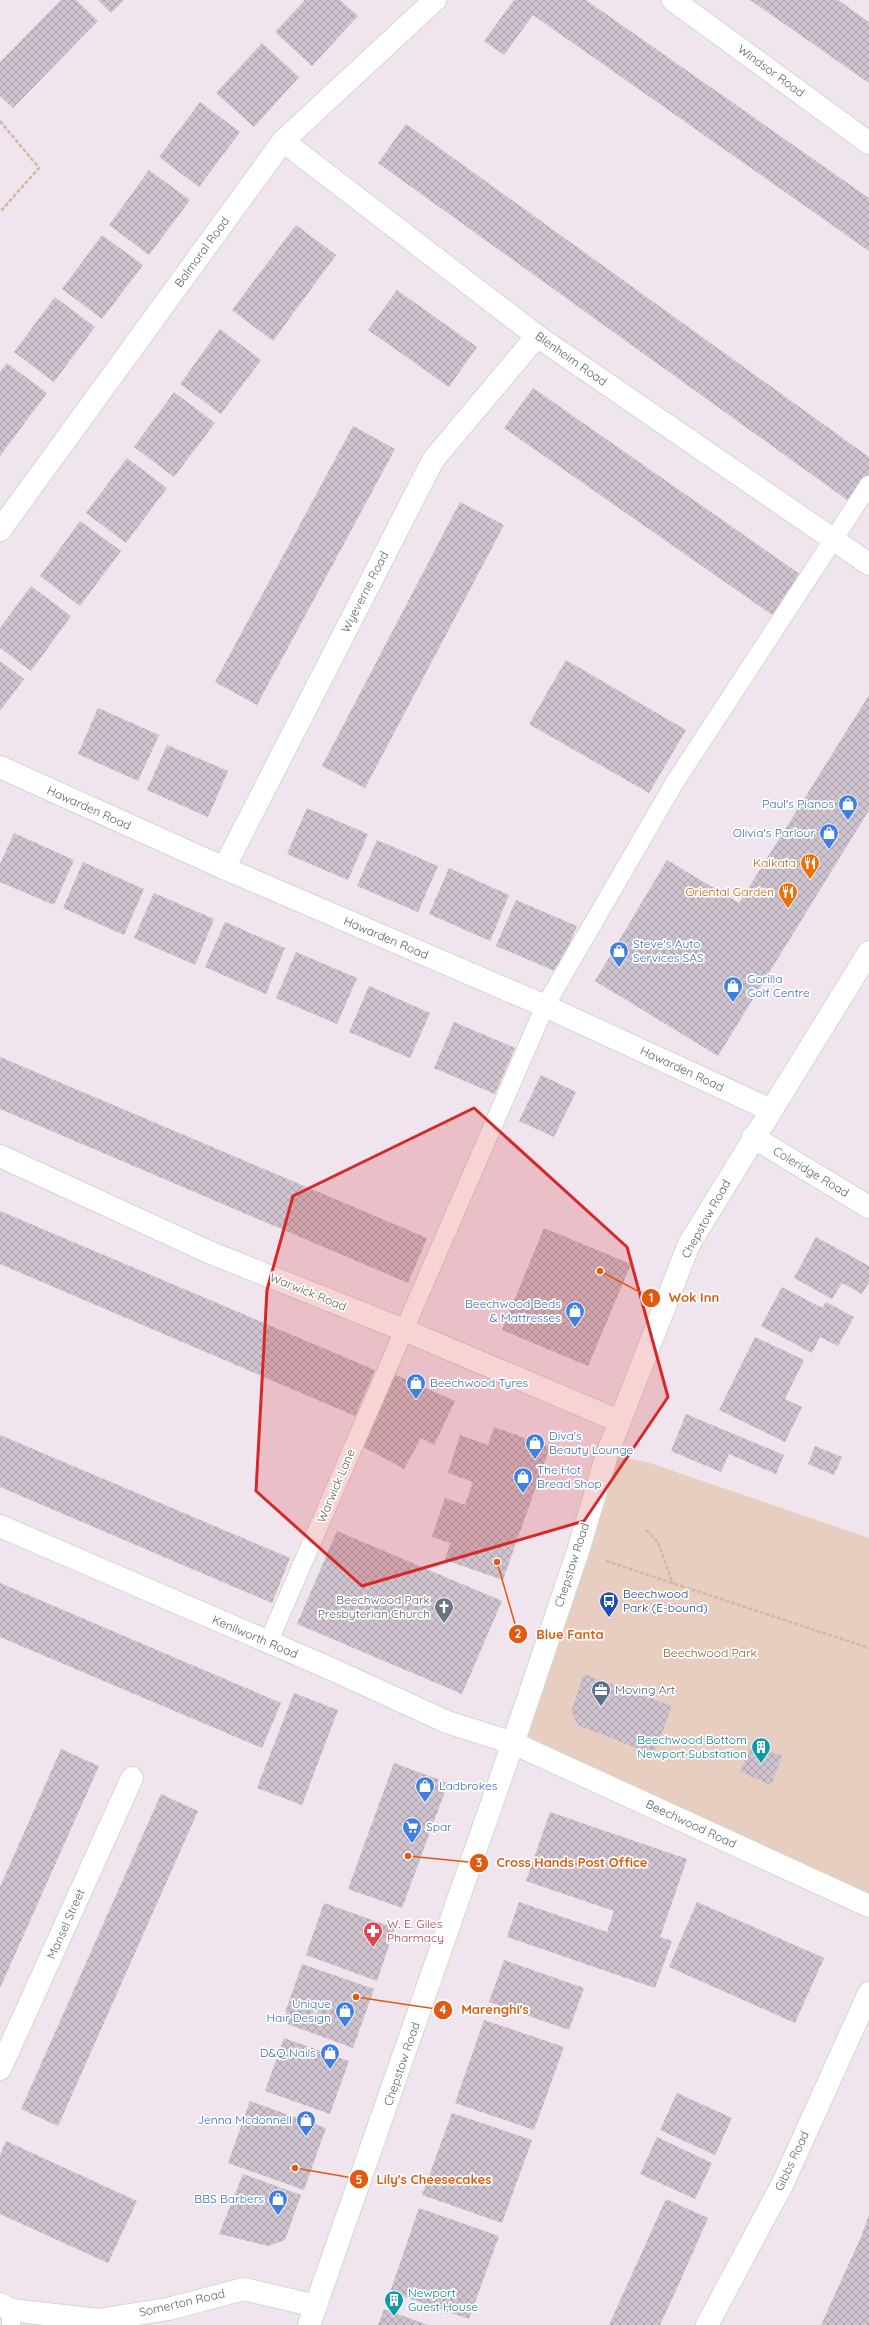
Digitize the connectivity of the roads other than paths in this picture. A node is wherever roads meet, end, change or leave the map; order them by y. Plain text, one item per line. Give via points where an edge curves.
1 (435, 0) edge
2 (673, 0) edge
3 (283, 141) junction
4 (869, 143) edge
5 (537, 336) junction
6 (869, 485) edge
7 (0, 530) edge
8 (833, 539) junction
9 (869, 564) edge
10 (0, 768) edge
11 (224, 868) junction
12 (869, 952) edge
13 (544, 1006) junction
14 (771, 1110) junction
15 (753, 1137) junction
16 (0, 1156) edge
17 (869, 1207) edge
18 (404, 1330) junction
19 (618, 1421) junction
20 (0, 1526) edge
21 (268, 1643) junction
22 (513, 1743) junction
23 (132, 1778) dead end
24 (869, 1906) edge
25 (869, 1993) edge
26 (0, 2069) edge
27 (7, 2313) edge
28 (313, 2316) edge
29 (707, 2325) edge

1 - 3 street, Balmoral Road
2 - 4 street, Windsor Road
3 - 5 street, Blenheim Road
3 - 7 street, Balmoral Road
5 - 8 street, Blenheim Road
5 - 11 street, Wyeverne Road via 433,460
6 - 8 lane, Warwick Lane
8 - 9 street, Blenheim Road
8 - 13 lane, Warwick Lane via 675,782
10 - 11 street, Hawarden Road
11 - 13 street, Hawarden Road
12 - 14 street, Chepstow Road
13 - 14 street, Hawarden Road
13 - 18 lane, Warwick Lane
14 - 15 street, Chepstow Road
15 - 17 street, Coleridge Road
15 - 19 street, Chepstow Road via 689,1244
16 - 18 street, Warwick Road via 211,1253
18 - 19 street, Warwick Road
18 - 21 lane, Warwick Lane
19 - 22 street, Chepstow Road via 578,1551
20 - 21 street, Kenilworth Road
21 - 22 street, Kenilworth Road via 447,1722
22 - 24 street, Beechwood Road
22 - 28 street, Chepstow Road
23 - 26 street, Mansel Street
25 - 29 street, Gibbs Road via 783,2183
27 - 28 street, Somerton Road via 98,2320 168,2308 244,2289

